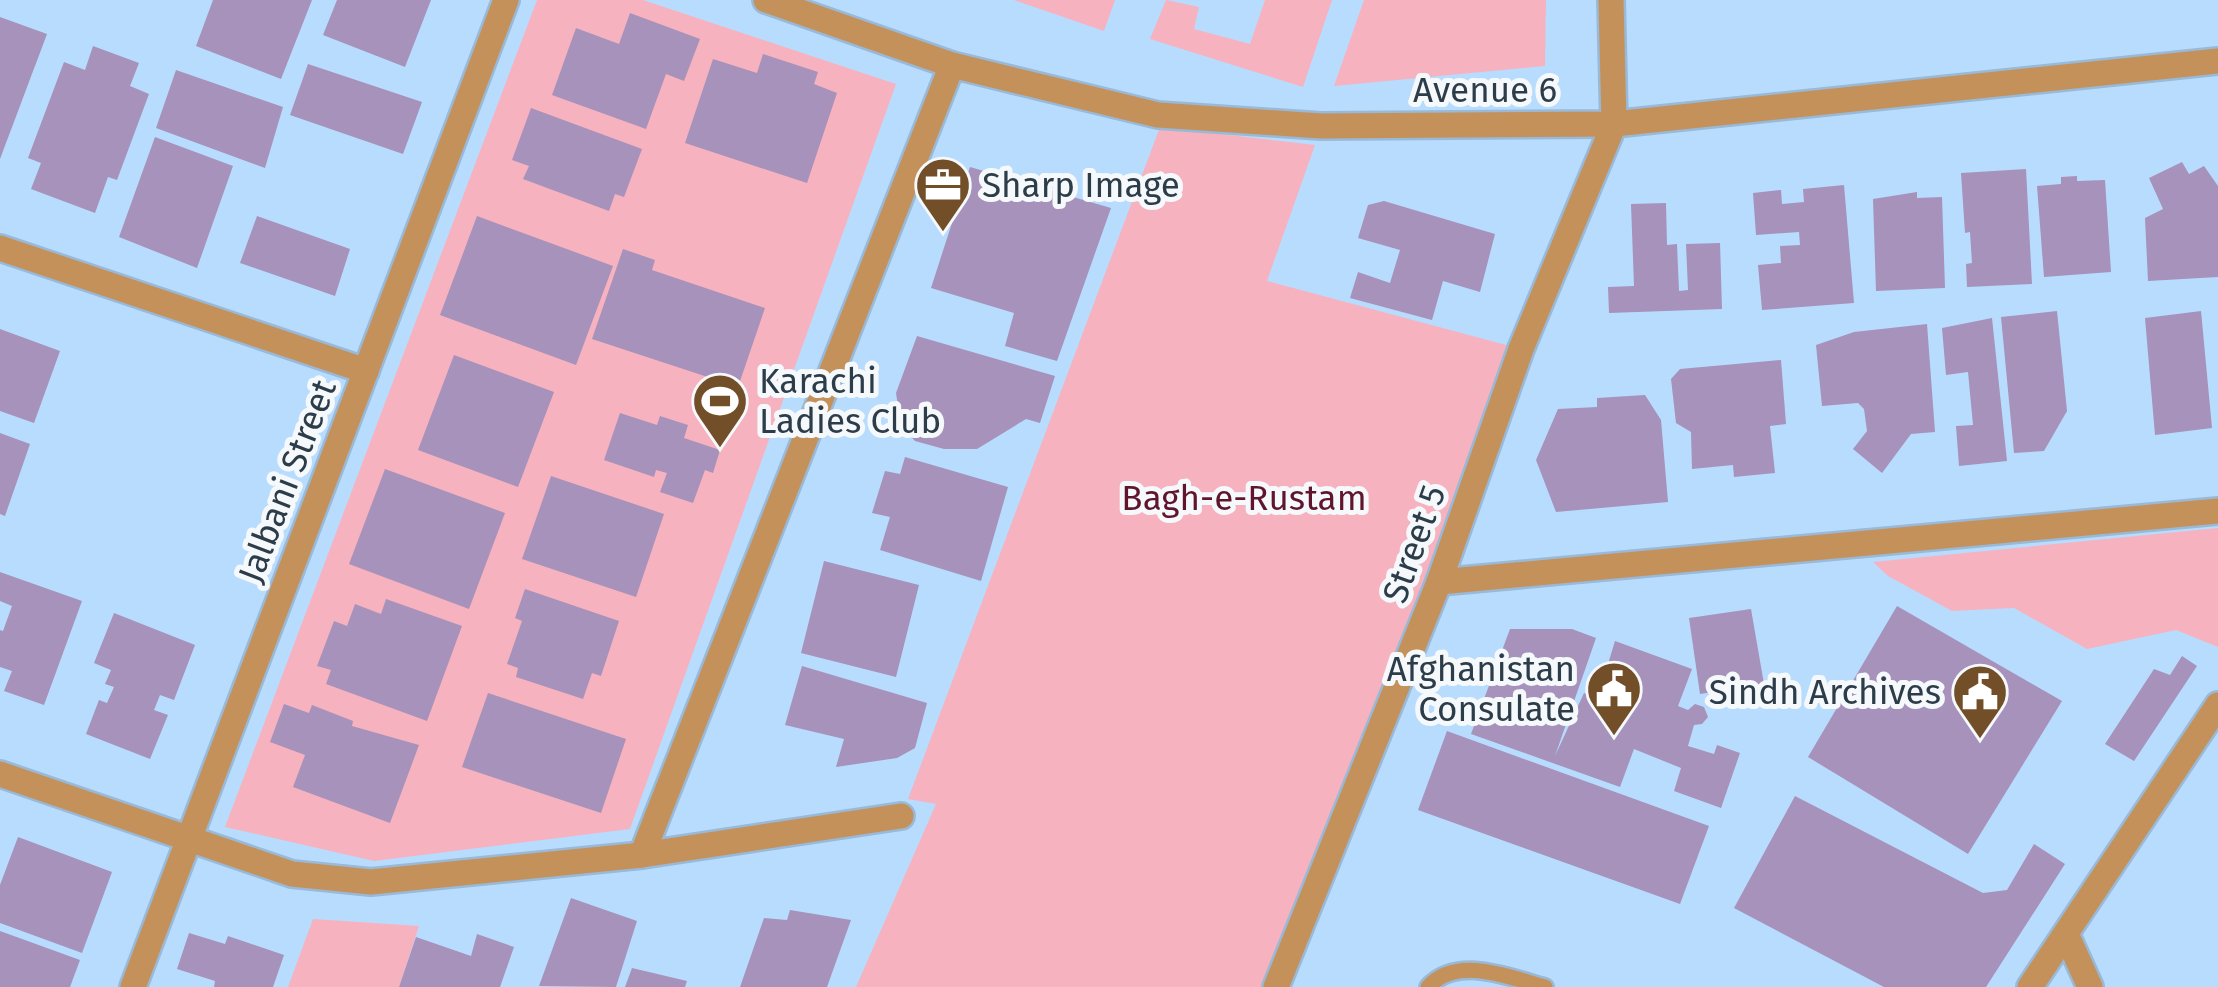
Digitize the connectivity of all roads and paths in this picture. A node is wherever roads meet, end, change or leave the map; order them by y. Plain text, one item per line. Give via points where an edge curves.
1 (506, 0) edge
2 (766, 0) edge
3 (1611, 0) edge
4 (796, 5) edge
5 (2218, 62) edge
6 (952, 65) junction
7 (1614, 124) junction
8 (0, 248) edge
9 (366, 371) junction
10 (2218, 511) edge
11 (1439, 582) junction
12 (2218, 704) edge
13 (0, 774) edge
14 (901, 816) dead end
15 (188, 840) junction
16 (642, 855) junction
17 (2066, 936) junction
18 (133, 987) edge
19 (1276, 987) edge
20 (1428, 987) edge
21 (1545, 987) edge
22 (2030, 987) edge
23 (2090, 987) edge

1 - 9 street, Jalbani Street
2 - 4 street, Avenue 6
3 - 7 street
4 - 6 street, Avenue 6
5 - 7 street, Avenue 6
6 - 7 street, Avenue 6 via 1158,115 1321,126
6 - 16 street
7 - 11 street, Street 5 via 1520,350
8 - 9 street
9 - 15 street, Jalbani Street
10 - 11 street
11 - 19 street, Street 5
12 - 17 street
13 - 15 street
14 - 16 street
15 - 16 street via 292,874 372,882
15 - 18 street, Jalbani Street
17 - 22 street
17 - 23 street
20 - 21 lane via 1463,970

